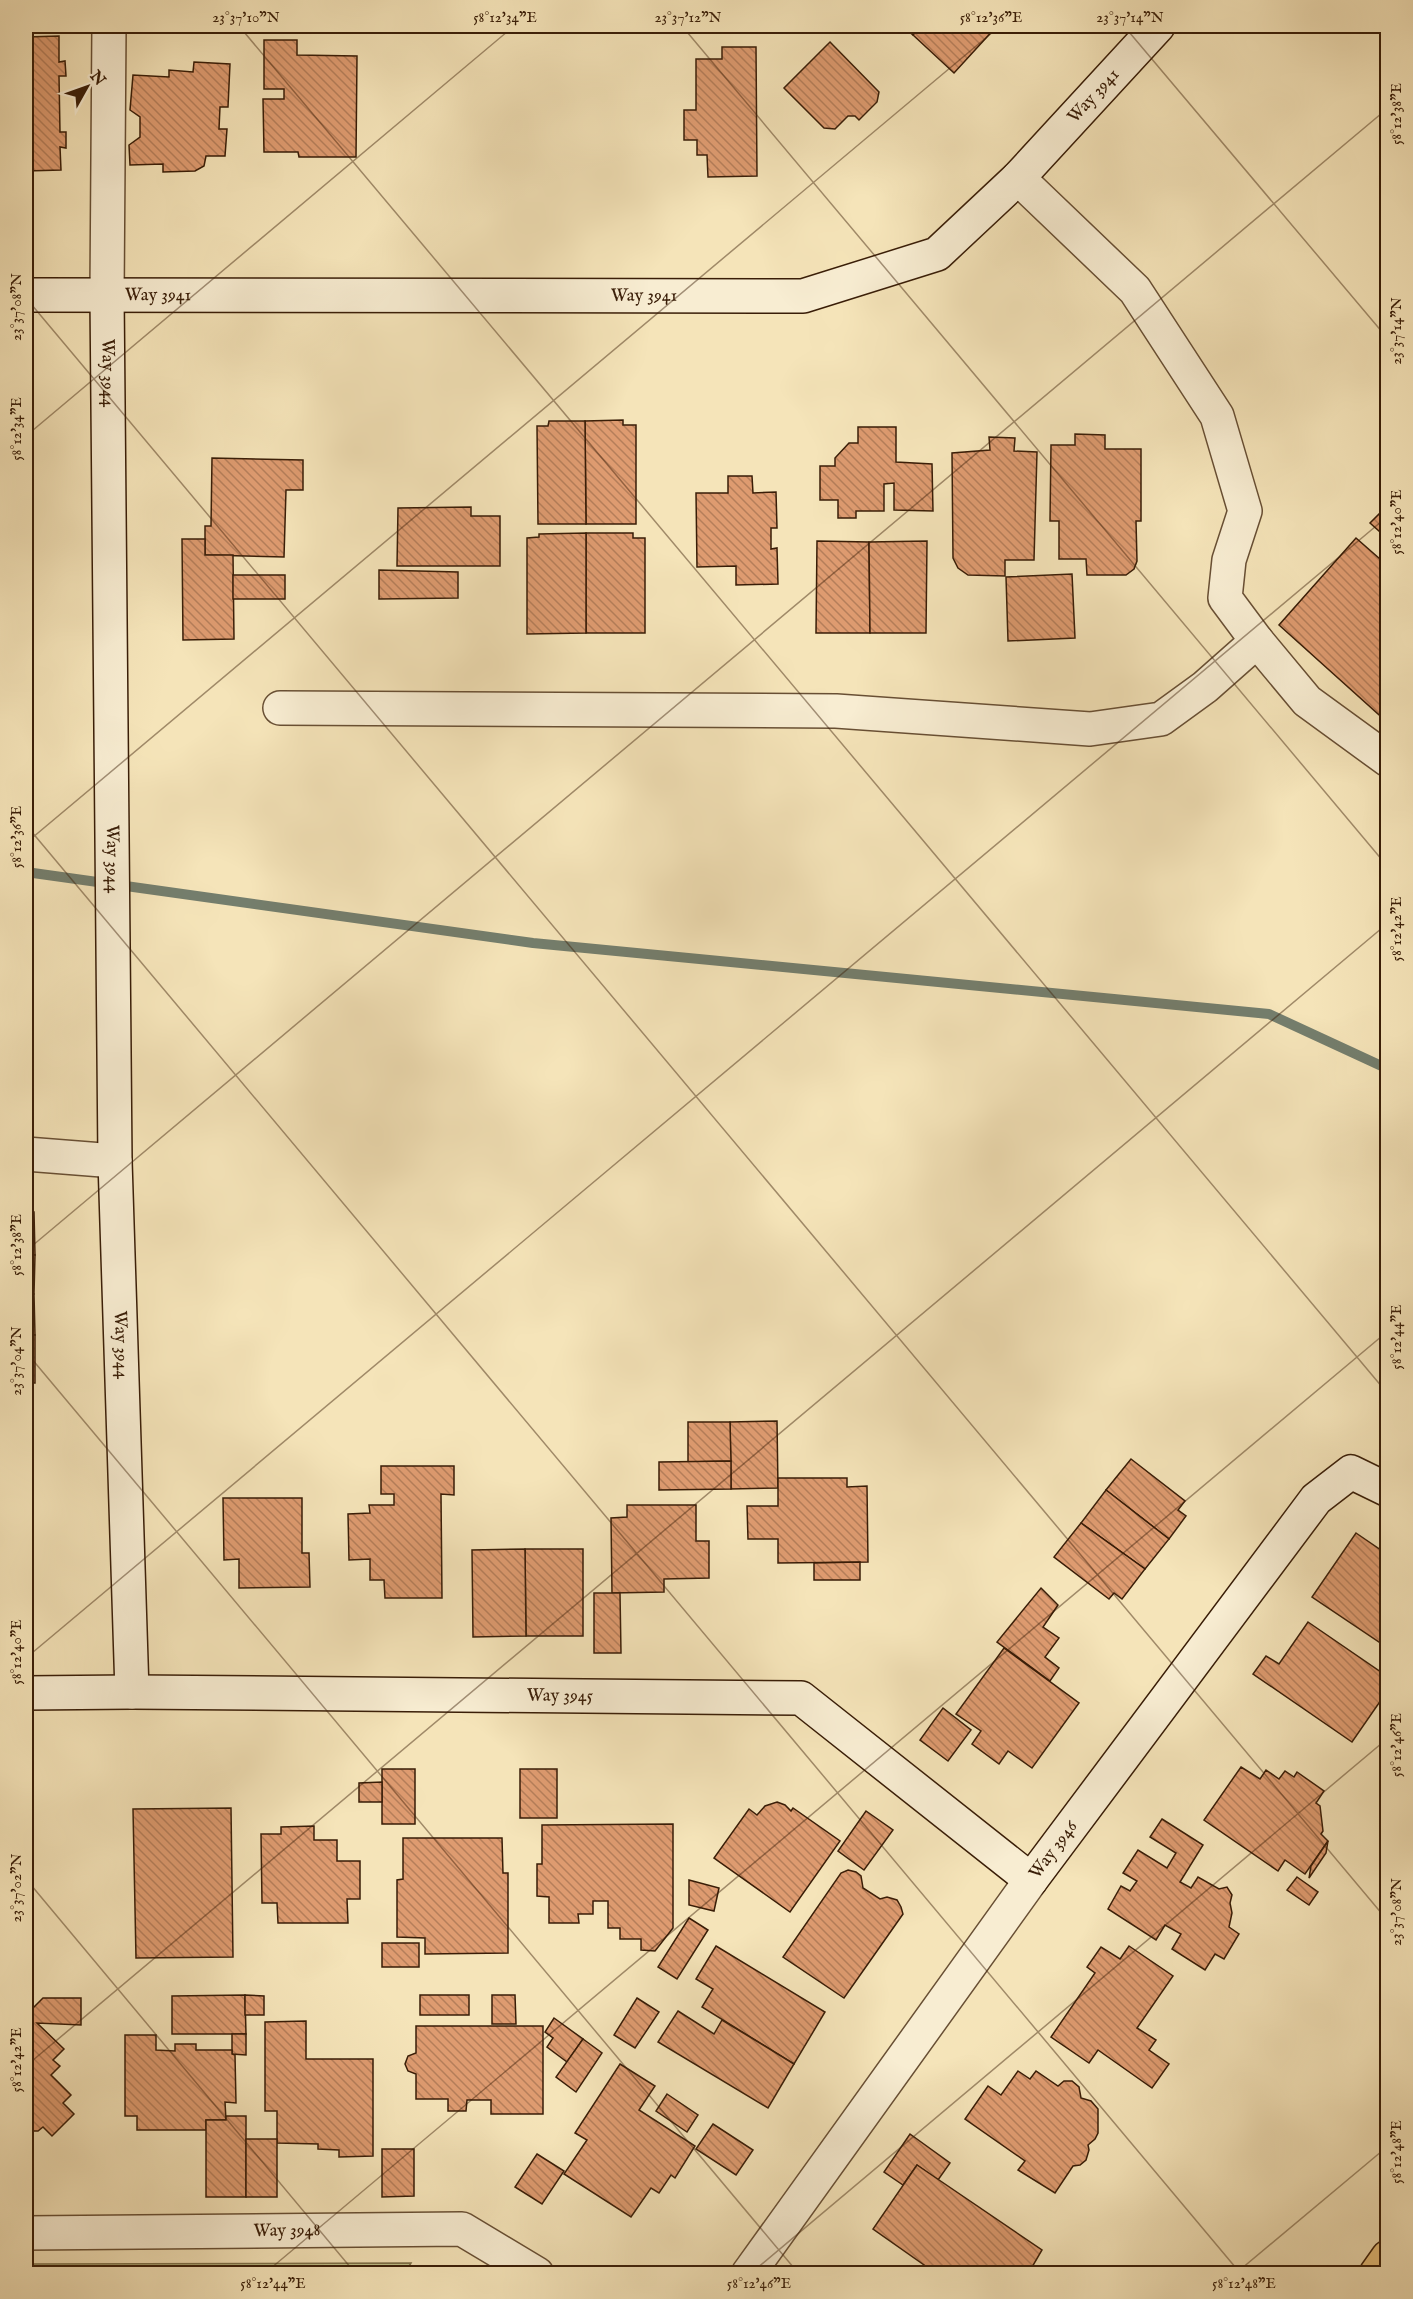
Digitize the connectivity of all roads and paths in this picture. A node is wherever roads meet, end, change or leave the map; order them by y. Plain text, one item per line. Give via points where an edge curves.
1 (109, 26) edge
2 (1158, 26) edge
3 (1018, 178) junction
4 (26, 295) edge
5 (107, 295) junction
6 (1257, 641) junction
7 (280, 708) dead end
8 (1388, 760) edge
9 (26, 1154) edge
10 (115, 1161) junction
11 (1388, 1490) edge
12 (132, 1692) junction
13 (26, 1693) edge
14 (1031, 1880) junction
15 (26, 2233) edge
16 (1388, 2257) edge
17 (537, 2274) edge
18 (748, 2274) edge
19 (1376, 2274) edge

1 - 5 street, Way 3944
2 - 3 street, Way 3941
3 - 5 street, Way 3941 via 936,254 803,296
3 - 6 street via 1135,290 1217,416 1245,511 1229,560 1225,598
4 - 5 street, Way 3941
5 - 10 street, Way 3944
6 - 7 street via 1161,719 1090,729 836,711
6 - 8 street via 1307,701
9 - 10 street
10 - 12 street, Way 3944
11 - 14 street, Way 3946 via 1351,1473 1316,1499
12 - 13 street, Way 3945
12 - 14 street, Way 3945 via 801,1698
14 - 18 street, Way 3946
15 - 17 street, Way 3948 via 462,2229
16 - 19 main road

